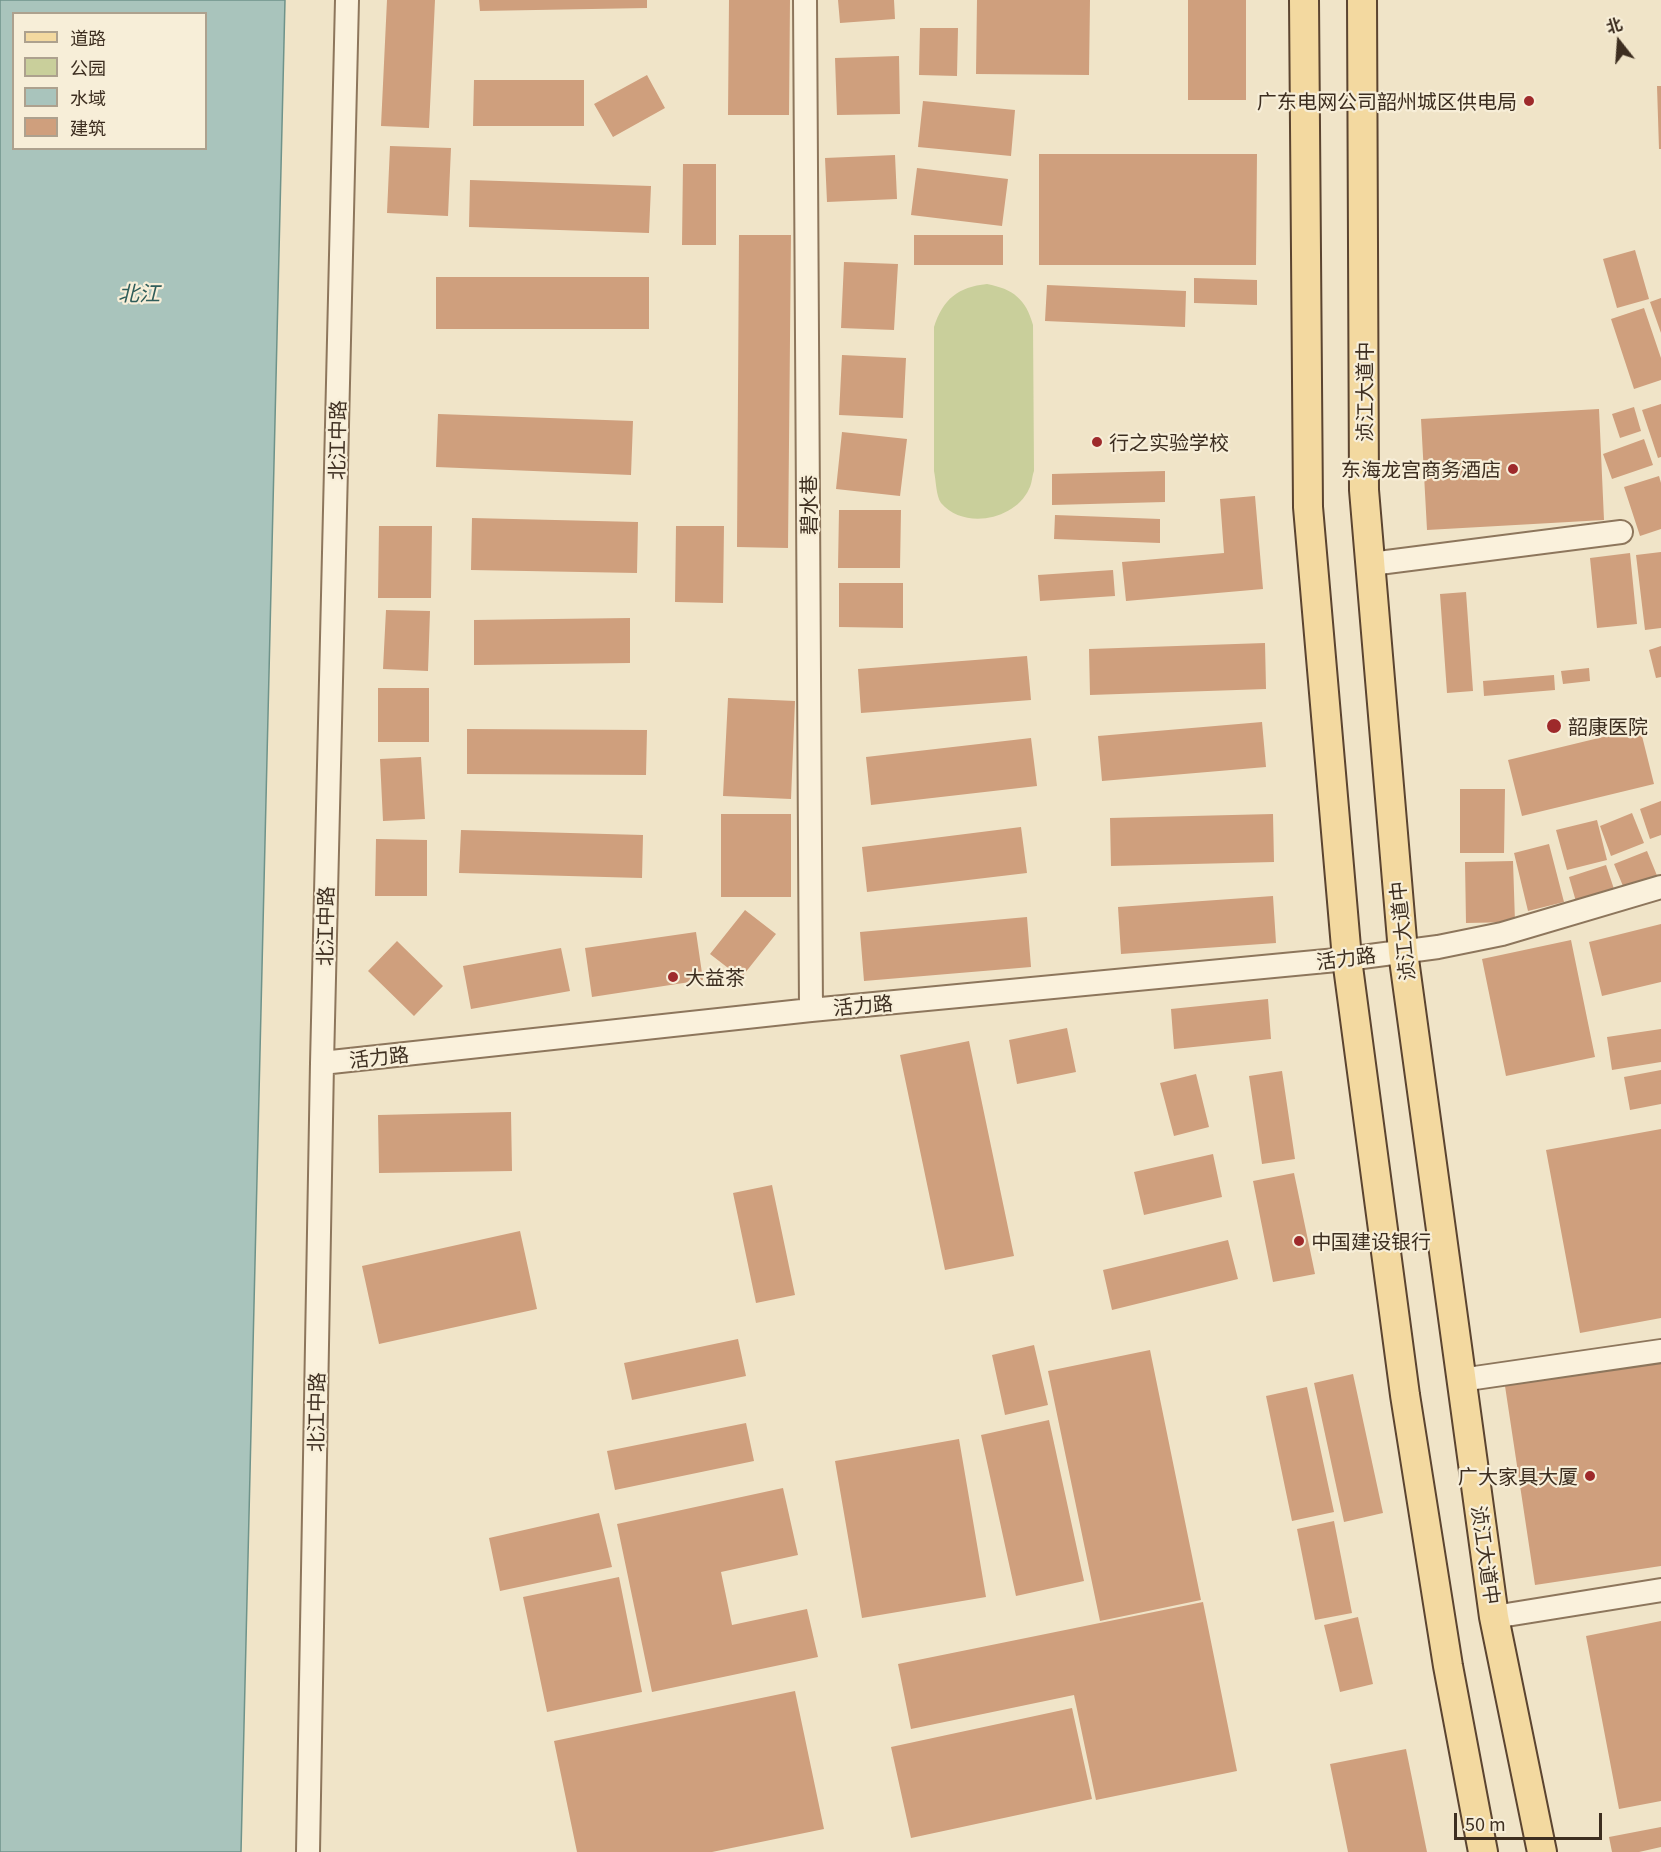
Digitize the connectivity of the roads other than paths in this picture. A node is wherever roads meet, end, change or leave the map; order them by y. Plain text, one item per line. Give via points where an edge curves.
1 (347, 0) edge
2 (805, 0) edge
3 (1304, 0) edge
4 (1362, 0) edge
5 (1621, 532) dead end
6 (1371, 564) junction
7 (1661, 888) edge
8 (1403, 952) junction
9 (1347, 959) junction
10 (811, 1010) junction
11 (322, 1063) junction
12 (1661, 1351) edge
13 (1461, 1380) junction
14 (1661, 1590) edge
15 (1494, 1617) junction
16 (308, 1852) edge
17 (1483, 1852) edge
18 (1542, 1852) edge

1 - 11 street, 北江中路
2 - 10 street, 碧水巷
3 - 9 main road via 1308,507
4 - 6 main road, 浈江大道中 via 1365,490
5 - 6 street
6 - 8 main road, 浈江大道中
7 - 8 street, 活力路 via 1502,934
8 - 9 street, 活力路
8 - 13 main road, 浈江大道中
9 - 10 street, 活力路
9 - 17 main road via 1405,1395 1448,1666
10 - 11 street, 活力路
11 - 16 street, 北江中路
12 - 13 street
13 - 15 main road, 浈江大道中
14 - 15 street
15 - 18 main road, 浈江大道中

